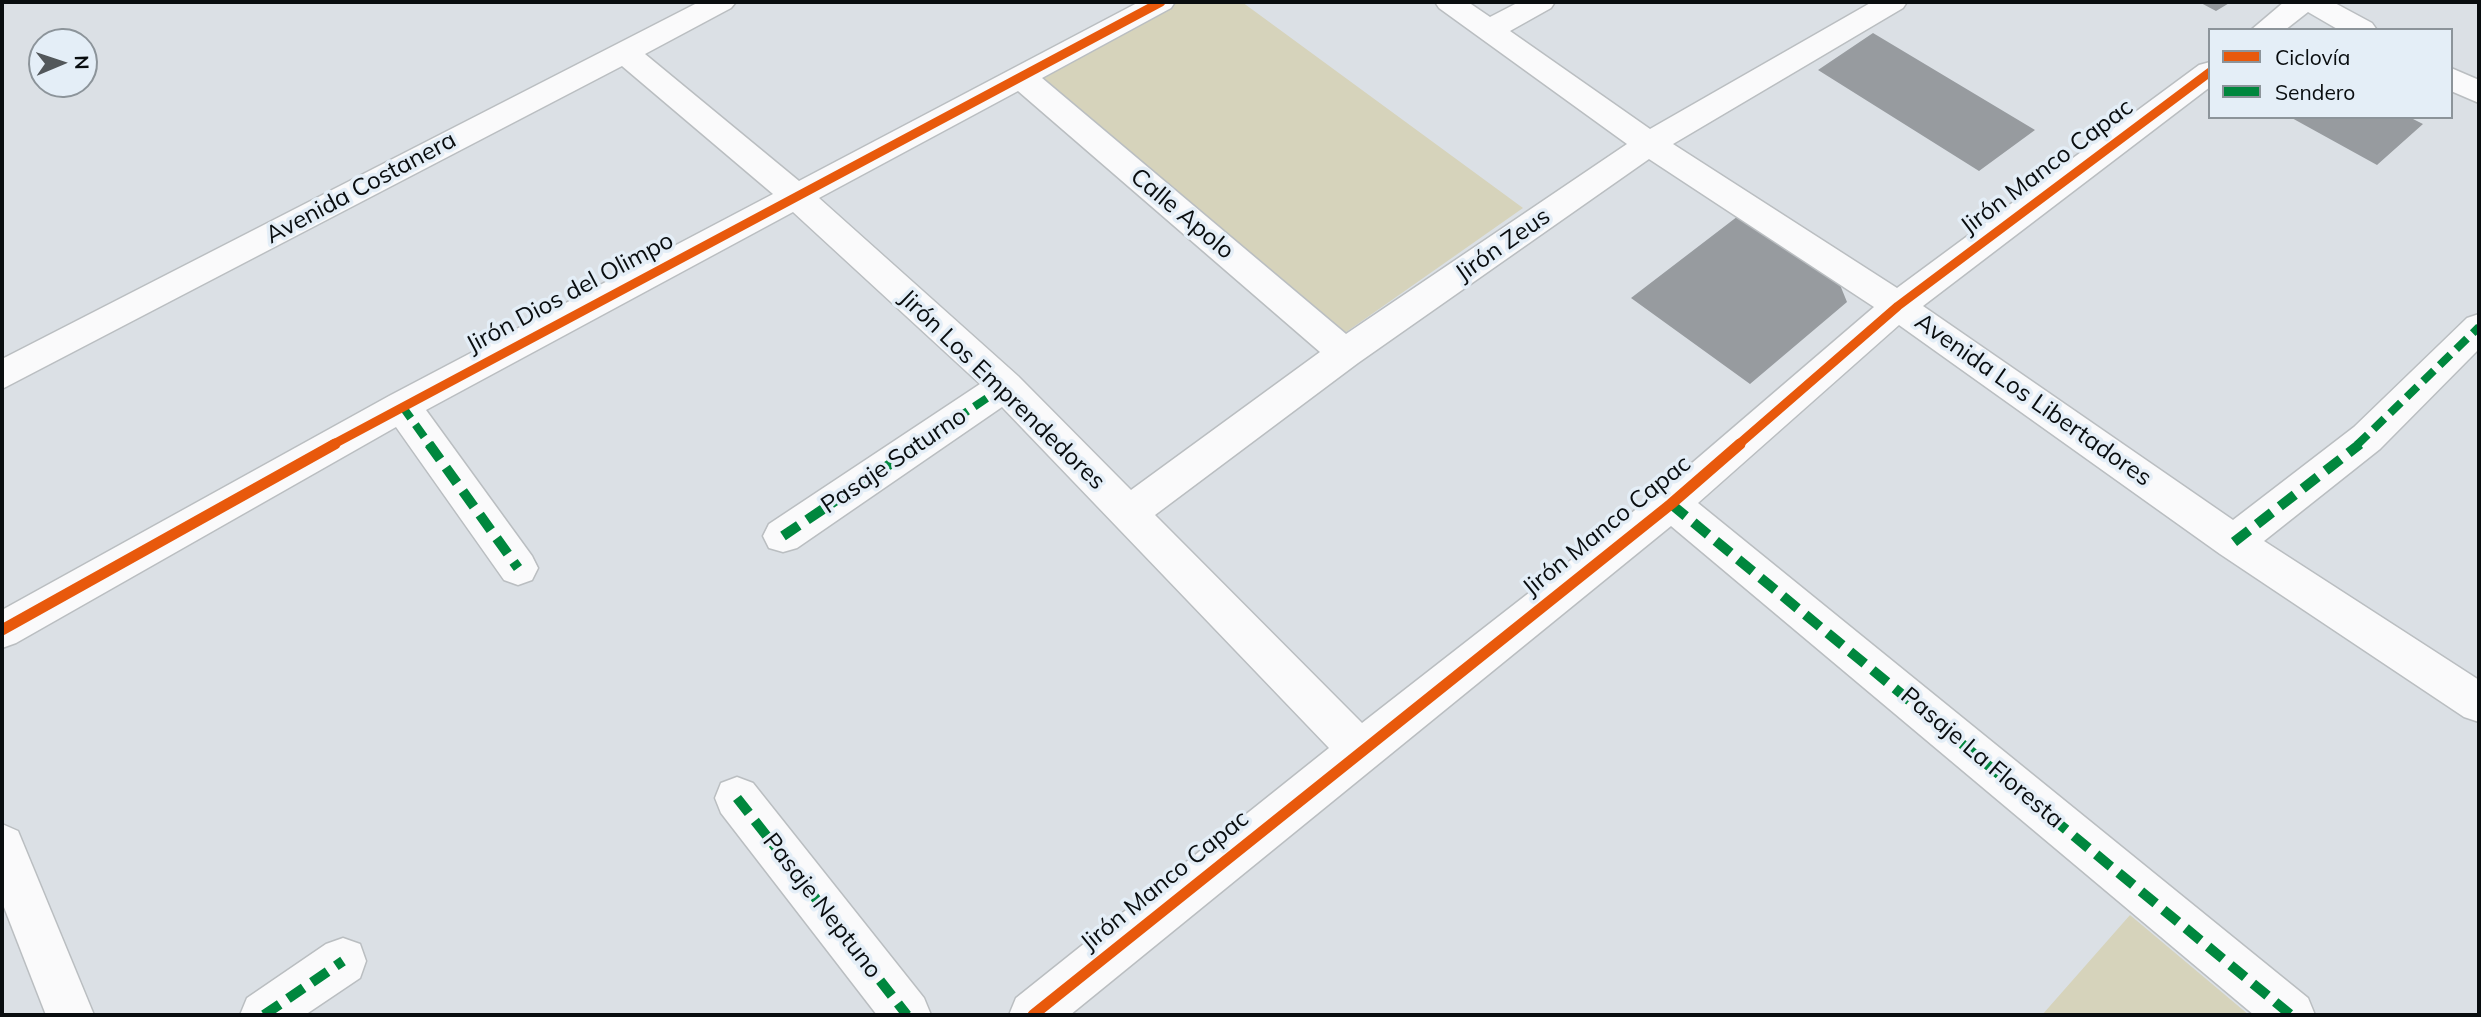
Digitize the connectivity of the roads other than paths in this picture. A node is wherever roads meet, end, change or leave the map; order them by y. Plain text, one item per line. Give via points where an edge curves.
1 (721, 2) edge
2 (1161, 2) edge
3 (1449, 2) edge
4 (1541, 2) edge
5 (1893, 2) edge
6 (2303, 2) edge
7 (2311, 2) edge
8 (2269, 28) edge
9 (2358, 28) edge
10 (1489, 30) junction
11 (623, 51) junction
12 (2208, 74) edge
13 (1019, 75) junction
14 (2453, 79) edge
15 (2479, 93) edge
16 (1649, 144) junction
17 (797, 197) junction
18 (1898, 306) junction
19 (2479, 327) edge
20 (1345, 353) junction
21 (2, 375) edge
22 (1005, 386) junction
23 (402, 405) junction
24 (1671, 504) junction
25 (1129, 513) junction
26 (783, 536) dead end
27 (2234, 542) junction
28 (518, 568) dead end
29 (2, 630) edge
30 (2479, 703) edge
31 (1360, 750) junction
32 (737, 798) dead end
33 (2, 846) edge
34 (343, 961) dead end
35 (69, 1015) edge
36 (264, 1015) edge
37 (907, 1015) edge
38 (1033, 1015) edge
39 (2291, 1015) edge

1 - 11 street, Avenida Costanera
2 - 13 street, Jirón Dios del Olimpo
3 - 10 street, Avenida Los Libertadores
4 - 10 street
5 - 16 street, Jirón Zeus
6 - 8 street
7 - 9 street
10 - 16 street, Avenida Los Libertadores
11 - 17 street, Jirón Los Emprendedores
11 - 21 street, Avenida Costanera
12 - 18 street, Jirón Manco Capac
13 - 17 street, Jirón Dios del Olimpo
13 - 20 street, Calle Apolo
14 - 15 street
16 - 18 street, Avenida Los Libertadores
16 - 20 street, Jirón Zeus
17 - 22 street, Jirón Los Emprendedores
17 - 23 street, Jirón Dios del Olimpo
18 - 24 street, Jirón Manco Capac
18 - 27 street, Avenida Los Libertadores
19 - 27 street via 2367,438
20 - 25 street, Jirón Zeus
22 - 25 street, Jirón Los Emprendedores
22 - 26 street, Pasaje Saturno
23 - 28 street
23 - 29 street, Jirón Dios del Olimpo
24 - 31 street, Jirón Manco Capac
24 - 39 street, Pasaje La Floresta
25 - 31 street, Jirón Los Emprendedores
27 - 30 street, Avenida Los Libertadores
31 - 38 street, Jirón Manco Capac
32 - 37 street, Pasaje Neptuno
33 - 35 street
34 - 36 street

